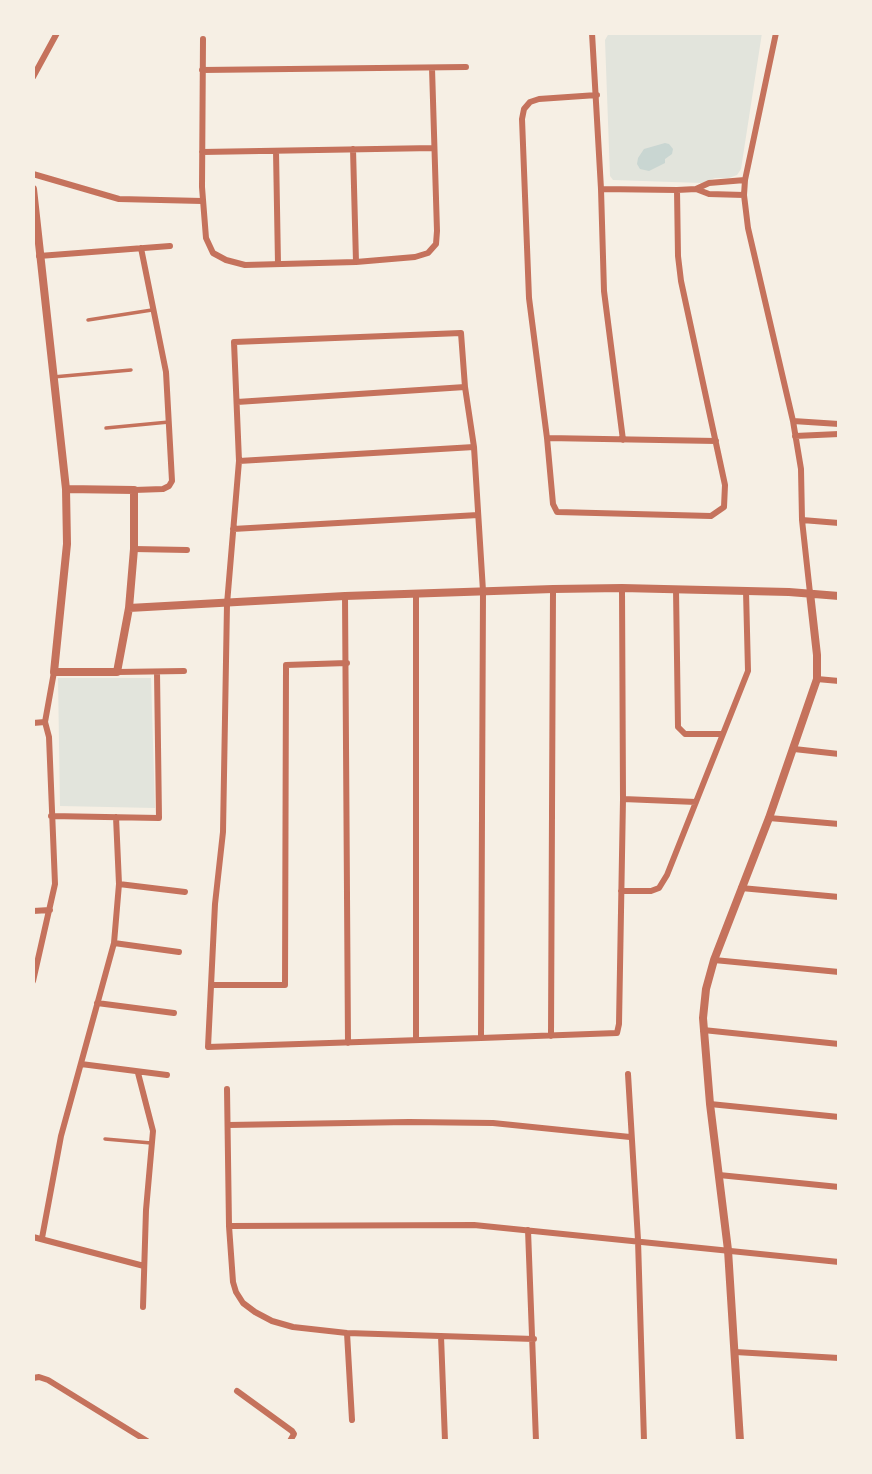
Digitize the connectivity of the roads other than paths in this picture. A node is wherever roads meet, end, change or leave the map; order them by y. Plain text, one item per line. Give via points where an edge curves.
1 (57, 33) edge
2 (592, 33) edge
3 (776, 33) edge
4 (202, 39) dead end
5 (33, 57) edge
6 (41, 61) junction
7 (466, 67) dead end
8 (432, 68) junction
9 (202, 70) junction
10 (33, 77) edge
11 (597, 95) junction
12 (434, 148) junction
13 (353, 149) junction
14 (276, 150) junction
15 (202, 152) junction
16 (33, 174) edge
17 (745, 180) junction
18 (33, 189) edge
19 (601, 189) junction
20 (696, 189) junction
21 (677, 190) junction
22 (744, 195) junction
23 (202, 201) junction
24 (170, 246) dead end
25 (141, 248) junction
26 (39, 256) junction
27 (356, 262) junction
28 (278, 264) junction
29 (152, 310) junction
30 (88, 320) dead end
31 (131, 370) dead end
32 (52, 377) junction
33 (465, 387) junction
34 (237, 402) junction
35 (793, 421) junction
36 (169, 422) junction
37 (839, 424) edge
38 (106, 428) dead end
39 (839, 434) edge
40 (795, 436) junction
41 (547, 438) junction
42 (623, 439) junction
43 (716, 441) junction
44 (474, 447) junction
45 (239, 461) junction
46 (66, 489) junction
47 (134, 489) junction
48 (478, 515) junction
49 (802, 520) junction
50 (839, 523) edge
51 (233, 530) junction
52 (134, 548) junction
53 (187, 550) dead end
54 (622, 588) junction
55 (553, 589) junction
56 (676, 589) junction
57 (482, 591) junction
58 (746, 591) junction
59 (416, 593) junction
60 (810, 593) junction
61 (345, 596) junction
62 (839, 596) edge
63 (227, 604) junction
64 (129, 608) junction
65 (347, 663) junction
66 (184, 671) dead end
67 (54, 672) junction
68 (117, 672) junction
69 (157, 672) junction
70 (817, 679) junction
71 (839, 681) edge
72 (45, 722) junction
73 (33, 723) edge
74 (721, 734) junction
75 (794, 749) junction
76 (839, 754) edge
77 (623, 799) junction
78 (696, 802) junction
79 (51, 816) junction
80 (116, 817) junction
81 (769, 818) junction
82 (839, 824) edge
83 (119, 884) junction
84 (741, 888) junction
85 (621, 891) junction
86 (185, 892) dead end
87 (839, 897) edge
88 (50, 910) junction
89 (33, 911) edge
90 (114, 943) junction
91 (179, 952) dead end
92 (714, 960) junction
93 (839, 972) edge
94 (33, 981) edge
95 (211, 985) junction
96 (97, 1003) junction
97 (174, 1013) dead end
98 (703, 1030) junction
99 (551, 1036) junction
100 (481, 1038) junction
101 (416, 1040) junction
102 (348, 1043) junction
103 (839, 1044) edge
104 (81, 1064) junction
105 (138, 1073) junction
106 (628, 1074) dead end
107 (167, 1075) dead end
108 (227, 1089) dead end
109 (710, 1104) junction
110 (839, 1117) edge
111 (228, 1125) junction
112 (630, 1136) junction
113 (105, 1139) dead end
114 (151, 1143) junction
115 (719, 1175) junction
116 (839, 1187) edge
117 (229, 1226) junction
118 (528, 1230) junction
119 (33, 1237) edge
120 (42, 1238) junction
121 (638, 1240) junction
122 (728, 1250) junction
123 (839, 1262) edge
124 (144, 1266) junction
125 (144, 1307) dead end
126 (348, 1333) junction
127 (441, 1336) junction
128 (534, 1339) junction
129 (735, 1352) junction
130 (839, 1359) edge
131 (33, 1378) edge
132 (237, 1391) dead end
133 (352, 1420) dead end
134 (147, 1441) edge
135 (290, 1441) edge
136 (445, 1441) edge
137 (536, 1441) edge
138 (644, 1441) edge
139 (740, 1441) edge

1 - 6 street
2 - 11 street
3 - 17 street
4 - 9 street
5 - 6 street
6 - 10 street
7 - 8 street
8 - 9 street
8 - 12 street
9 - 15 street
11 - 19 street
11 - 41 street via 539,99 524,109 522,119 529,298
12 - 13 street
12 - 27 street via 436,244 415,257
13 - 14 street
13 - 27 street
14 - 15 street
14 - 28 street
15 - 23 street
16 - 23 street via 119,199
17 - 20 street via 709,183
17 - 22 street
18 - 26 street
19 - 21 street
19 - 42 street via 604,291
20 - 21 street
20 - 22 street
21 - 43 street via 681,281
22 - 35 street
23 - 28 street via 206,238 213,253 246,265
24 - 25 street
25 - 26 street
25 - 29 street
26 - 32 street
27 - 28 street
29 - 30 lane
29 - 36 street via 166,372
31 - 32 lane
32 - 46 street
33 - 34 street
33 - 34 street via 461,333 234,342
33 - 44 street
34 - 45 street
35 - 37 street
35 - 40 street
36 - 38 lane
36 - 47 street via 172,481 163,489
39 - 40 street
40 - 49 street
41 - 42 street
41 - 43 street via 557,512 711,516 724,507 725,485
42 - 43 street
44 - 45 street
44 - 48 street
45 - 51 street
46 - 47 street
46 - 67 street via 67,544
47 - 52 street
48 - 51 street
48 - 57 street
49 - 50 street
49 - 60 street
51 - 63 street
52 - 53 street
52 - 64 street
54 - 55 street
54 - 56 street
54 - 77 street
55 - 57 street
55 - 99 street
56 - 58 street
56 - 74 street via 678,727 685,734
57 - 59 street
57 - 100 street
58 - 60 street
58 - 74 street via 748,671
59 - 61 street
59 - 101 street
60 - 62 street
60 - 70 street
61 - 63 street
61 - 65 street
63 - 64 street
63 - 95 street via 223,832
64 - 68 street
65 - 95 street via 286,665 285,985
65 - 102 street
66 - 69 street
67 - 68 street
67 - 72 street
68 - 69 street
69 - 80 street via 159,818
70 - 71 street
70 - 75 street
72 - 73 street
72 - 79 street
74 - 78 street
75 - 76 street
75 - 81 street
77 - 78 street
77 - 85 street
78 - 85 street via 659,888
79 - 80 street
79 - 88 street via 55,884
80 - 83 street
81 - 82 street
81 - 84 street
83 - 86 street
83 - 90 street
84 - 87 street
84 - 92 street
85 - 99 street via 617,1033
88 - 89 street
88 - 94 street
90 - 91 street
90 - 96 street
92 - 93 street
92 - 98 street
95 - 102 street via 208,1047
96 - 97 street
96 - 104 street
98 - 103 street
98 - 109 street
99 - 100 street
100 - 101 street
101 - 102 street
104 - 105 street
104 - 120 street via 61,1136
105 - 107 street
105 - 114 street via 153,1131
106 - 112 street
108 - 111 street
109 - 110 street
109 - 115 street
111 - 112 street via 493,1123
111 - 117 street
112 - 121 street
113 - 114 lane
114 - 124 street
115 - 116 street
115 - 122 street
117 - 118 street via 474,1225
117 - 126 street via 233,1282 243,1303 272,1321
118 - 121 street
118 - 128 street
119 - 120 street
120 - 124 street
121 - 122 street
121 - 138 street
122 - 123 street
122 - 129 street
124 - 125 street
126 - 127 street
126 - 133 street
127 - 128 street
127 - 136 street
128 - 137 street
129 - 130 street
129 - 139 street
131 - 134 street via 48,1380
132 - 135 street via 292,1431

